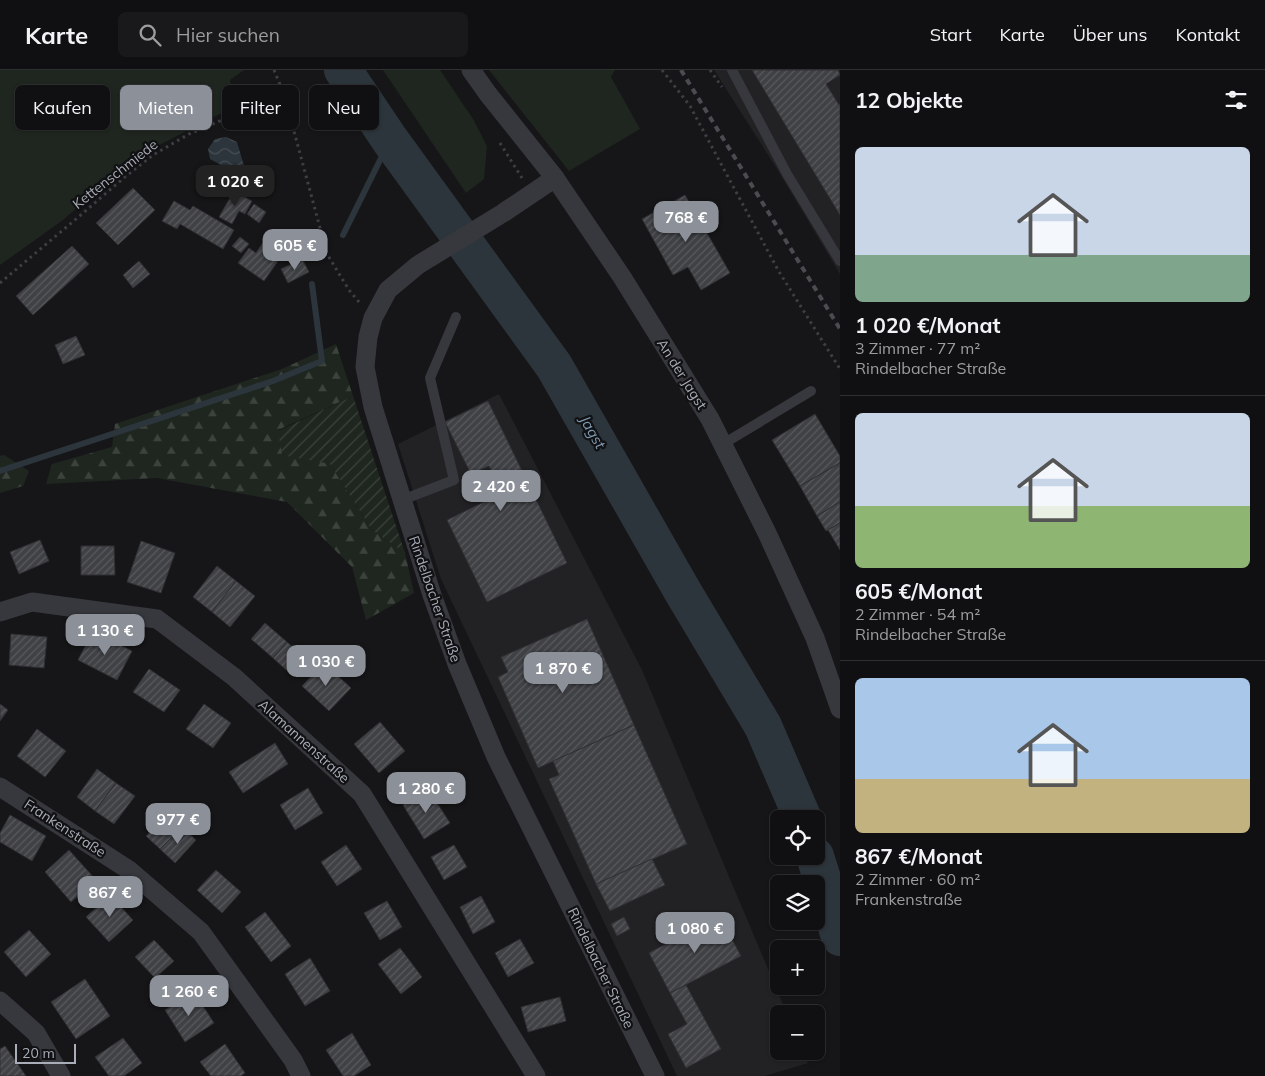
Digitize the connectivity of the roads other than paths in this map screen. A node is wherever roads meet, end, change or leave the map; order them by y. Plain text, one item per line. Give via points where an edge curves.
1 (471, 70) edge
2 (732, 70) edge
3 (556, 178) junction
4 (840, 261) edge
5 (456, 317) dead end
6 (811, 392) dead end
7 (723, 444) junction
8 (402, 500) junction
9 (0, 612) edge
10 (840, 709) edge
11 (0, 786) edge
12 (0, 1001) edge
13 (61, 1076) edge
14 (301, 1076) edge
15 (536, 1076) edge
16 (655, 1076) edge

1 - 3 street, An der Jagst
2 - 4 lane via 787,174
3 - 7 street, An der Jagst via 622,277
3 - 8 street, Rindelbacher Straße via 418,265 388,290 374,318 365,367 373,407
5 - 8 lane via 430,378 454,480
6 - 7 lane
7 - 10 street, An der Jagst via 768,533 815,638
8 - 16 street, Rindelbacher Straße via 457,664 496,757
9 - 15 street, Alamannenstraße via 32,602 157,619 234,677 362,794
11 - 14 street, Frankenstraße via 129,870 201,932 293,1060
12 - 13 street via 36,1033

